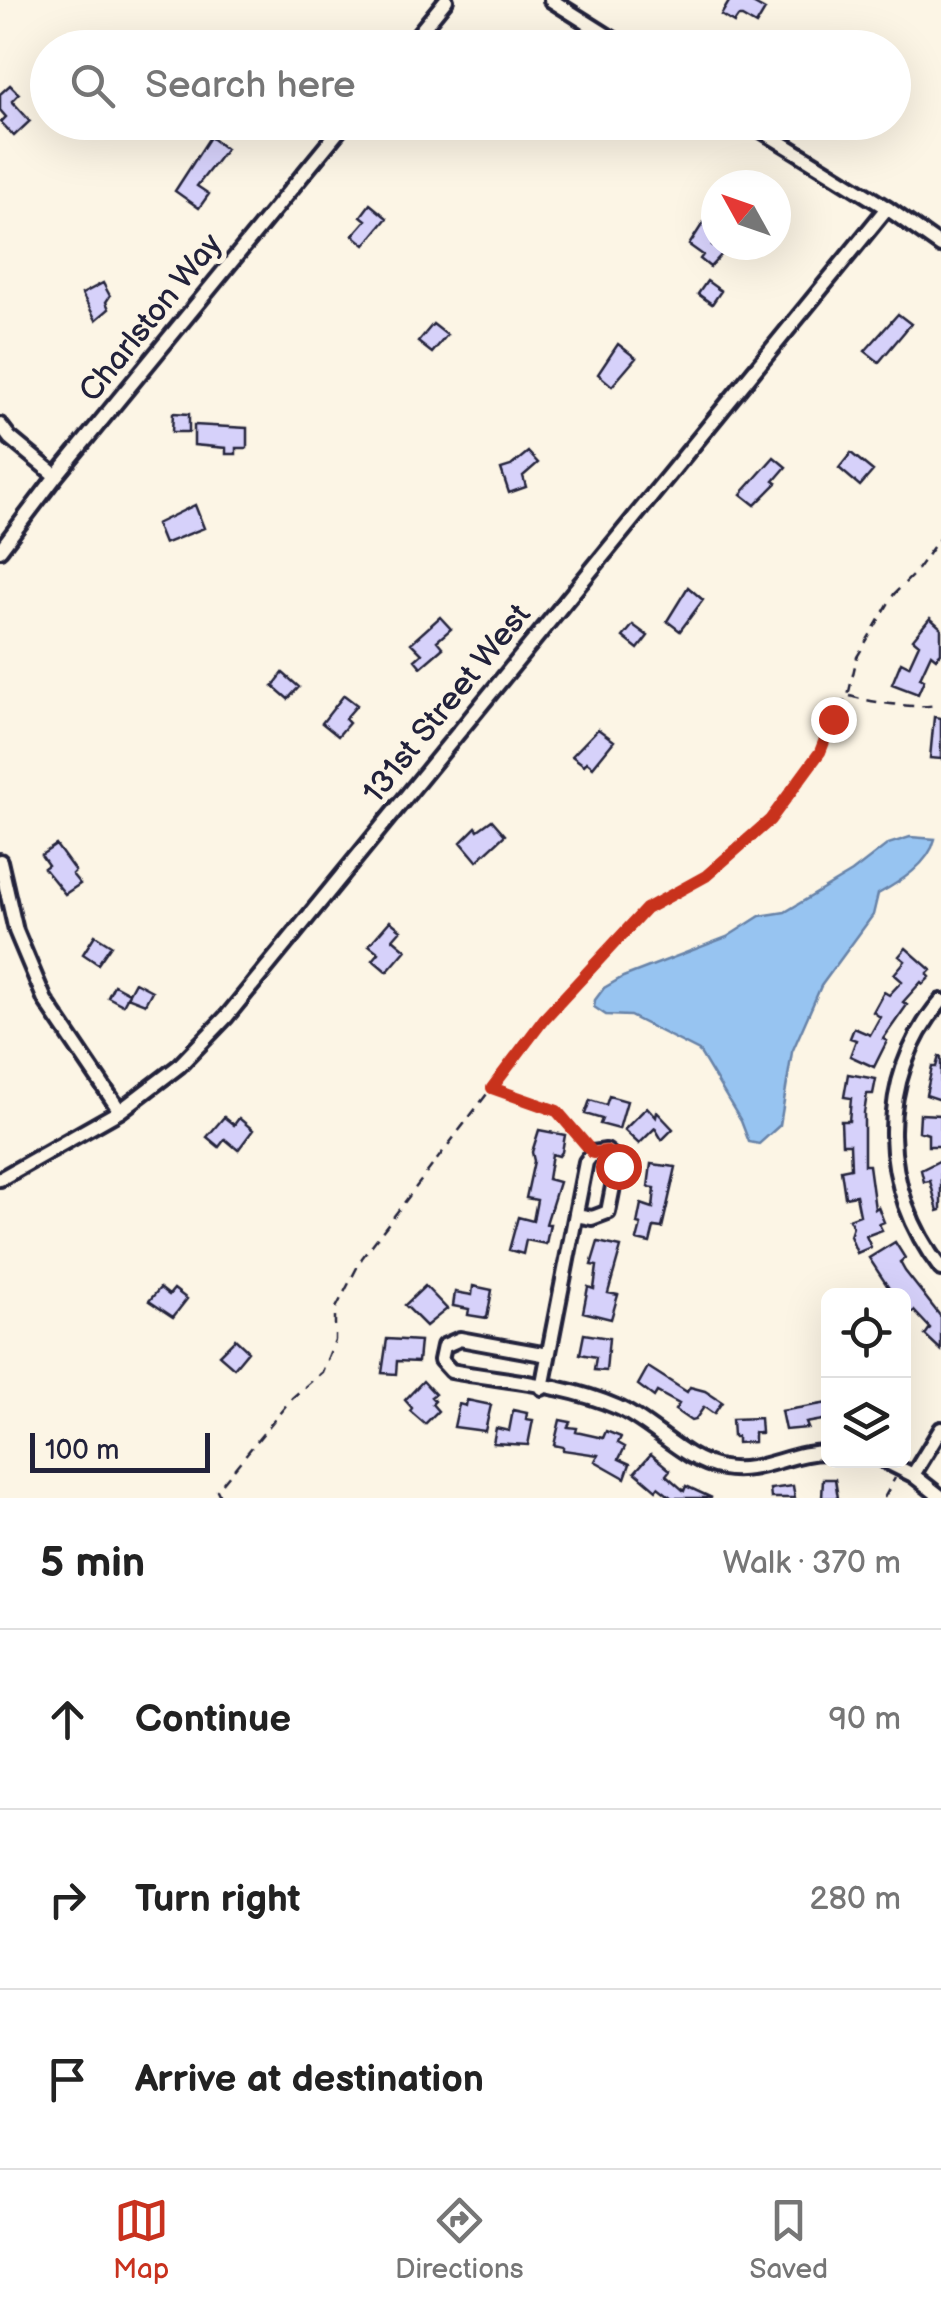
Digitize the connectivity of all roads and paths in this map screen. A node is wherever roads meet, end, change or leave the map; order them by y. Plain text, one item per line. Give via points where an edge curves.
1 (446, 0) edge
2 (551, 0) edge
3 (422, 30) edge
4 (599, 30) edge
5 (331, 140) edge
6 (777, 140) edge
7 (887, 208) junction
8 (941, 246) edge
9 (0, 425) edge
10 (56, 476) junction
11 (941, 536) edge
12 (0, 550) edge
13 (848, 696) junction
14 (935, 705) dead end
15 (0, 861) edge
16 (941, 1002) edge
17 (492, 1088) junction
18 (120, 1111) junction
19 (593, 1153) junction
20 (0, 1179) edge
21 (576, 1215) junction
22 (941, 1269) edge
23 (548, 1356) junction
24 (542, 1388) junction
25 (941, 1429) edge
26 (821, 1453) edge
27 (901, 1468) edge
28 (908, 1471) junction
29 (941, 1497) edge
30 (220, 1498) edge
31 (884, 1498) edge

1 - 3 street
2 - 4 street
5 - 10 street, Charlston Way
6 - 7 street
7 - 8 street
7 - 18 street, 131st Street West via 227,1016 179,1066
9 - 10 street
10 - 12 street, Charlston Way
11 - 13 path via 856,656
13 - 14 path
13 - 17 path via 820,752 770,820 706,876 646,909 544,1019
15 - 18 street via 16,931 45,1000
16 - 22 street via 903,1067 892,1137 901,1198
17 - 19 path via 557,1111
17 - 30 path via 362,1258 335,1310 335,1340 322,1372 254,1442 218,1490
18 - 20 street, 131st Street West
19 - 21 street
19 - 21 street via 606,1151 616,1159 611,1205 598,1218
21 - 23 street
23 - 24 street
23 - 24 street via 460,1339 441,1352 451,1371
24 - 26 street via 622,1409 715,1466 745,1469
25 - 28 street
27 - 28 street
28 - 29 street
28 - 31 path

